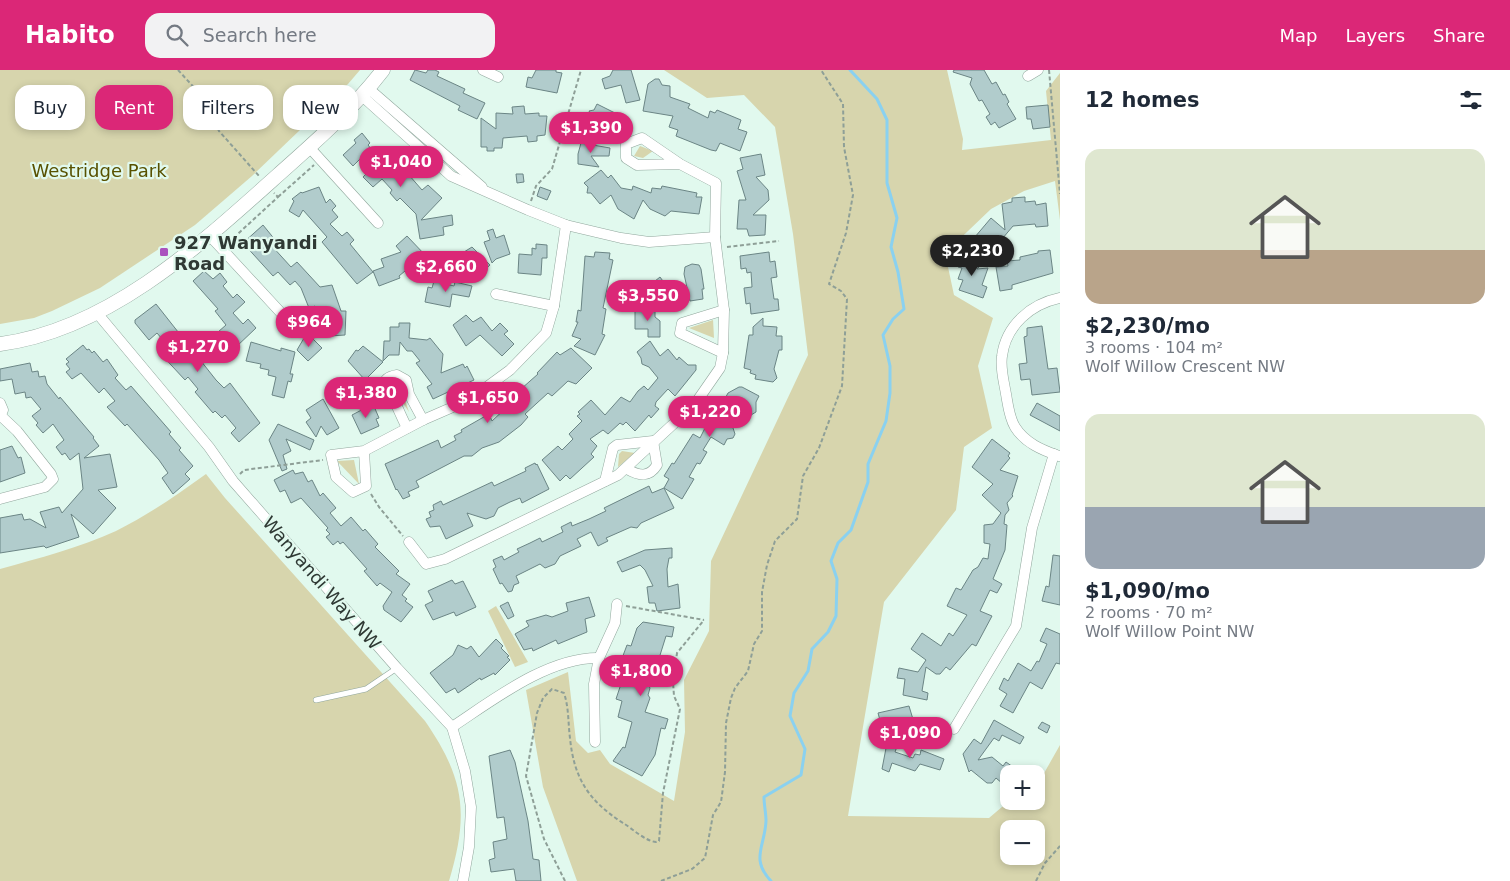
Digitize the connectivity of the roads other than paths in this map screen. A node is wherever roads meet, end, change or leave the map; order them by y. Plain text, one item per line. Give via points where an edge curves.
1 (383, 70) edge
2 (483, 70) edge
3 (1038, 70) edge
4 (1028, 76) dead end
5 (498, 77) dead end
6 (366, 92) junction
7 (309, 147) junction
8 (680, 164) junction
9 (378, 223) dead end
10 (566, 225) junction
11 (210, 236) junction
12 (715, 237) junction
13 (496, 294) dead end
14 (1060, 298) edge
15 (554, 306) junction
16 (724, 310) junction
17 (97, 313) junction
18 (282, 314) dead end
19 (0, 344) edge
20 (723, 353) junction
21 (0, 403) edge
22 (0, 416) edge
23 (423, 420) junction
24 (407, 428) junction
25 (653, 441) junction
26 (364, 451) junction
27 (1057, 455) edge
28 (627, 469) junction
29 (605, 481) junction
30 (0, 498) edge
31 (408, 542) road end
32 (617, 604) road end
33 (599, 658) junction
34 (397, 668) junction
35 (316, 700) dead end
36 (452, 727) junction
37 (954, 729) dead end
38 (595, 742) dead end
39 (463, 881) edge

1 - 6 street
2 - 5 street
3 - 4 street
6 - 7 street
6 - 10 street via 451,176
7 - 9 street
7 - 11 street
8 - 8 street via 642,138 626,144 626,158 637,165
8 - 12 street via 716,183
10 - 12 street via 648,242
10 - 15 street
11 - 17 street
11 - 18 street
12 - 16 street
13 - 15 street
14 - 27 street via 1039,304 1027,312 1006,339 1002,356 1010,415 1015,427 1030,443
15 - 23 street via 546,333 500,379 469,400
16 - 20 street
16 - 20 street via 682,323 680,333
17 - 19 street via 35,338
17 - 34 street, Wanyandi Way NW via 209,447 233,481
20 - 25 street via 720,368 695,404
21 - 22 street via 3,410
22 - 30 street via 17,431 53,479 45,487
23 - 24 street
23 - 24 street via 406,380 397,375 390,377 385,384 386,392
24 - 26 street
25 - 28 street
25 - 28 street via 657,465 652,472 642,475
25 - 29 street via 613,448
26 - 26 street via 366,486 353,492 336,477 331,455
27 - 37 street via 1032,528 1016,626
28 - 29 street
29 - 31 street via 445,559 426,564
32 - 33 street via 615,624
33 - 36 street via 580,658 547,670 507,691
33 - 38 street via 594,684
34 - 35 lane via 366,689
34 - 36 street, Wanyandi Way NW
36 - 39 street, Wanyandi Way NW via 471,807

